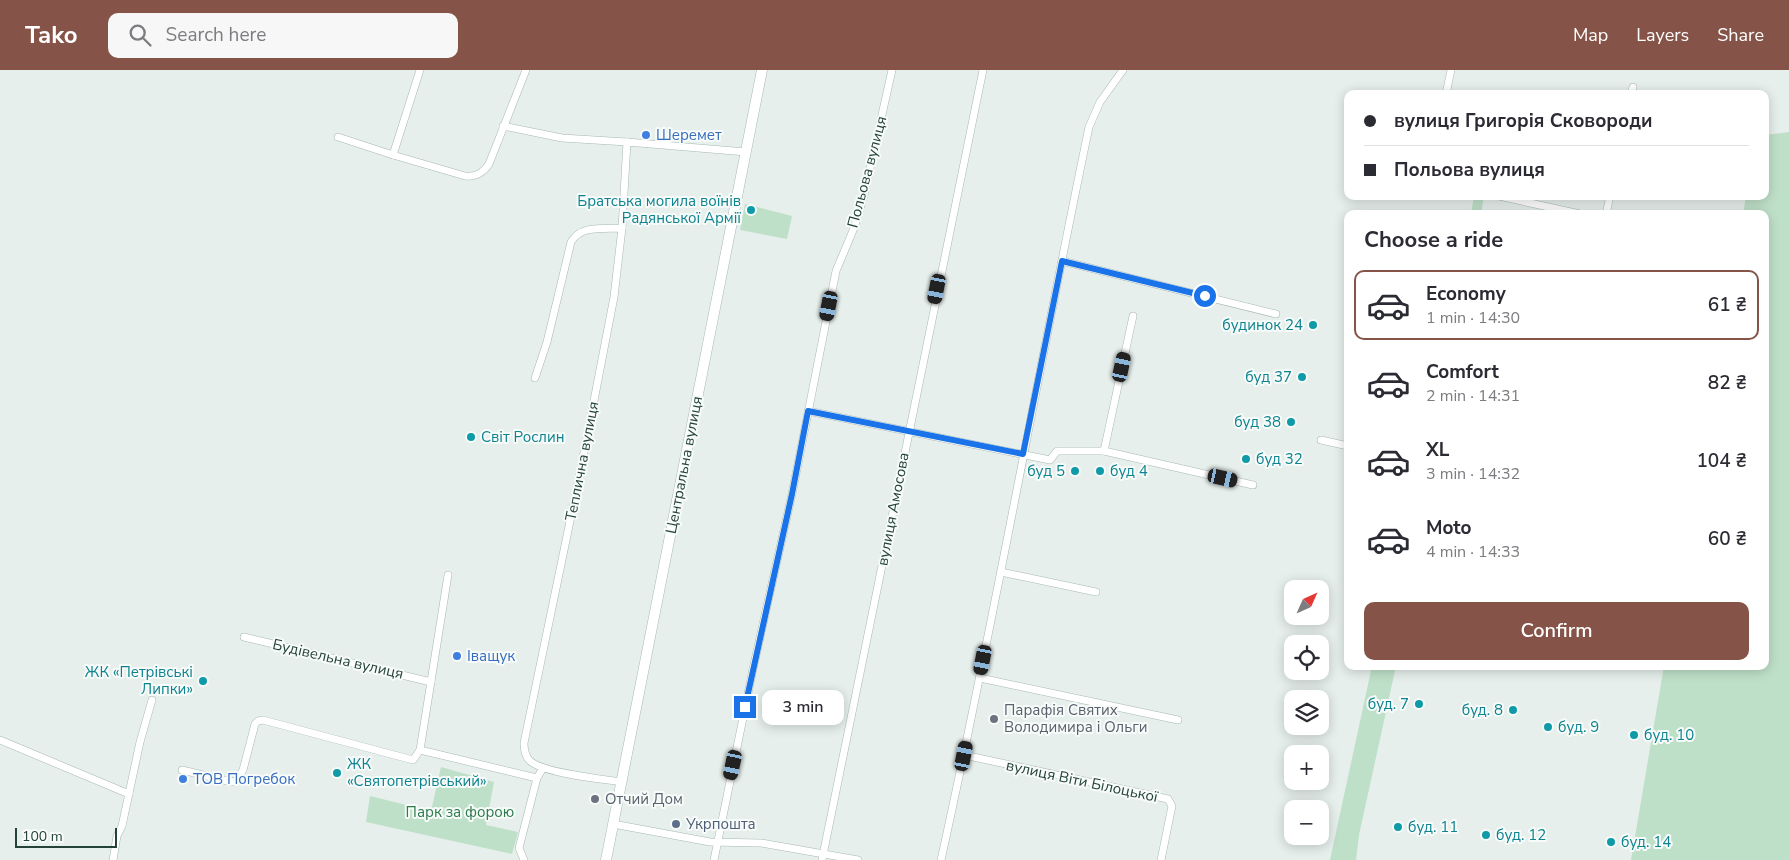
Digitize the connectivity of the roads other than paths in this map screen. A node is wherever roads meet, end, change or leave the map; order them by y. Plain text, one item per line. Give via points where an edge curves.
1 (420, 70) edge
2 (526, 70) edge
3 (762, 70) edge
4 (892, 70) edge
5 (983, 70) edge
6 (1122, 70) edge
7 (1451, 70) edge
8 (1447, 90) edge
9 (503, 126) junction
10 (338, 137) dead end
11 (627, 142) junction
12 (746, 152) junction
13 (393, 155) junction
14 (1516, 200) edge
15 (1562, 210) edge
16 (622, 228) junction
17 (1062, 261) junction
18 (1276, 314) dead end
19 (1133, 316) dead end
20 (534, 378) dead end
21 (808, 411) junction
22 (908, 431) junction
23 (1320, 440) dead end
24 (1344, 445) edge
25 (1104, 452) junction
26 (1023, 454) junction
27 (1253, 485) dead end
28 (1001, 572) junction
29 (448, 575) dead end
30 (1096, 592) dead end
31 (244, 637) dead end
32 (980, 678) junction
33 (431, 682) junction
34 (152, 700) dead end
35 (1178, 720) dead end
36 (0, 740) edge
37 (420, 750) junction
38 (964, 756) junction
39 (543, 768) junction
40 (182, 770) dead end
41 (537, 778) junction
42 (622, 782) junction
43 (129, 794) junction
44 (613, 824) junction
45 (718, 842) junction
46 (823, 856) edge
47 (113, 860) edge
48 (524, 860) edge
49 (606, 860) edge
50 (714, 860) edge
51 (858, 860) edge
52 (941, 860) edge
53 (1161, 860) edge

1 - 13 street
2 - 9 street
3 - 12 main road, Центральна вулиця
4 - 21 street, Польова вулиця via 864,195 836,271
5 - 22 street, вулиця Амосова
6 - 17 street via 1092,118
7 - 8 street
9 - 11 street via 562,138
9 - 13 street via 489,164 478,175 465,176
10 - 13 street
11 - 12 street
11 - 16 street, Теплична вулиця
12 - 42 main road, Центральна вулиця
14 - 15 street
16 - 20 street via 582,230 571,242 547,342
16 - 39 street, Теплична вулиця via 614,297 582,468 524,743 526,755
17 - 18 street
17 - 26 street
19 - 25 street
21 - 22 street
21 - 45 street, Польова вулиця
22 - 26 street
22 - 46 street, вулиця Амосова
23 - 24 street
25 - 26 street via 1057,451 1050,460
25 - 27 street
26 - 28 street
28 - 30 street
28 - 32 street
29 - 33 street
31 - 33 street, Будівельна вулиця
32 - 35 street
32 - 38 street
33 - 37 street
34 - 43 street
36 - 43 street
37 - 40 street via 413,760 263,720 255,724 238,780 232,782
37 - 41 street
38 - 52 street
38 - 53 street, вулиця Віти Білоцької via 1168,799 1172,806
39 - 41 street
39 - 42 street
41 - 48 street via 519,848
42 - 44 main road, Центральна вулиця
43 - 47 street
44 - 45 street
44 - 49 main road, Центральна вулиця
45 - 46 street via 761,843
45 - 50 street, Польова вулиця
46 - 51 street

